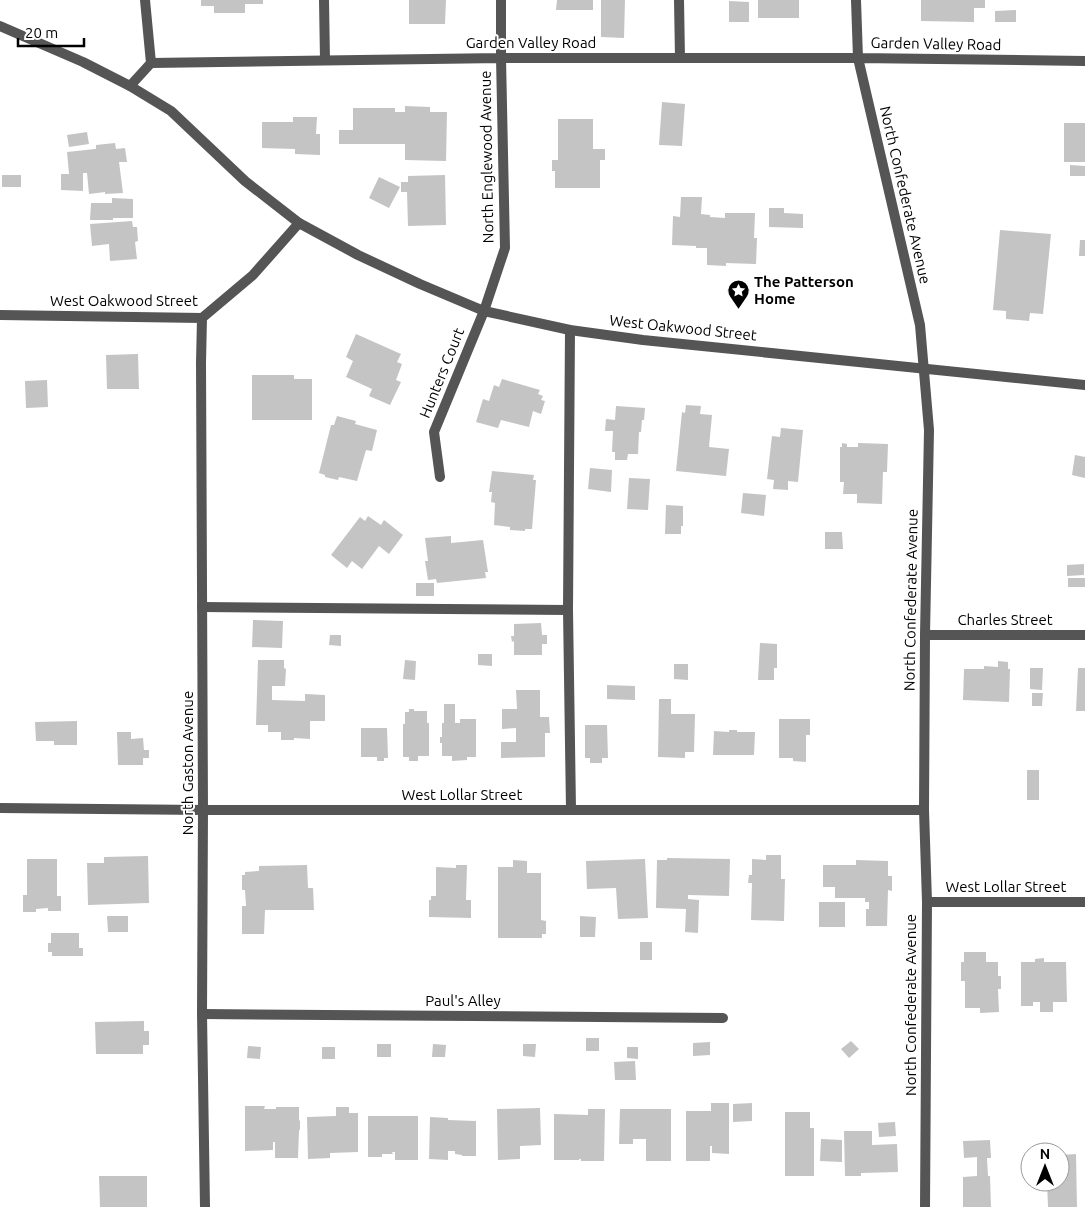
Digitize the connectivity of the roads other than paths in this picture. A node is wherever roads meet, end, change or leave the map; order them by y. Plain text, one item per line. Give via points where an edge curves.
1 (145, 0) edge
2 (324, 0) edge
3 (501, 0) edge
4 (679, 0) edge
5 (856, 0) edge
6 (0, 26) edge
7 (501, 58) junction
8 (680, 58) junction
9 (858, 58) junction
10 (325, 60) junction
11 (1085, 61) edge
12 (151, 63) junction
13 (130, 86) junction
14 (299, 222) junction
15 (484, 311) junction
16 (0, 315) edge
17 (202, 318) junction
18 (570, 330) junction
19 (924, 369) junction
20 (1085, 385) edge
21 (440, 477) dead end
22 (202, 607) junction
23 (568, 610) junction
24 (925, 635) junction
25 (1085, 635) edge
26 (0, 808) edge
27 (203, 810) junction
28 (571, 810) junction
29 (924, 810) junction
30 (927, 902) junction
31 (1085, 902) edge
32 (202, 1014) junction
33 (723, 1018) dead end
34 (205, 1207) edge
35 (925, 1207) edge

1 - 12 street
2 - 10 street
3 - 7 street, North Englewood Avenue
4 - 8 street
5 - 9 street, North Confederate Avenue
6 - 13 street
7 - 8 street, Garden Valley Road
7 - 10 street, Garden Valley Road
7 - 15 street, North Englewood Avenue via 505,248
8 - 9 street, Garden Valley Road
9 - 11 street, Garden Valley Road
9 - 19 street, North Confederate Avenue via 920,325
10 - 12 street, Garden Valley Road
12 - 13 street
13 - 14 street, West Oakwood Street via 171,111 245,181
14 - 15 street, West Oakwood Street via 358,255
14 - 17 street, West Oakwood Street via 253,275
15 - 18 street, West Oakwood Street
15 - 21 street, Hunters Court via 434,432
16 - 17 street, West Oakwood Street
17 - 22 street, North Gaston Avenue
18 - 19 street, West Oakwood Street
18 - 23 street
19 - 20 street, West Oakwood Street
19 - 24 street, North Confederate Avenue via 929,430
22 - 23 street
22 - 27 street, North Gaston Avenue
23 - 28 street
24 - 25 street, Charles Street
24 - 29 street, North Confederate Avenue
26 - 27 street, West Lollar Street
27 - 28 street, West Lollar Street
27 - 32 street, North Gaston Avenue
28 - 29 street, West Lollar Street
29 - 30 street, North Confederate Avenue
30 - 31 street, West Lollar Street
30 - 35 street, North Confederate Avenue
32 - 33 street, Paul's Alley
32 - 34 street, North Gaston Avenue

